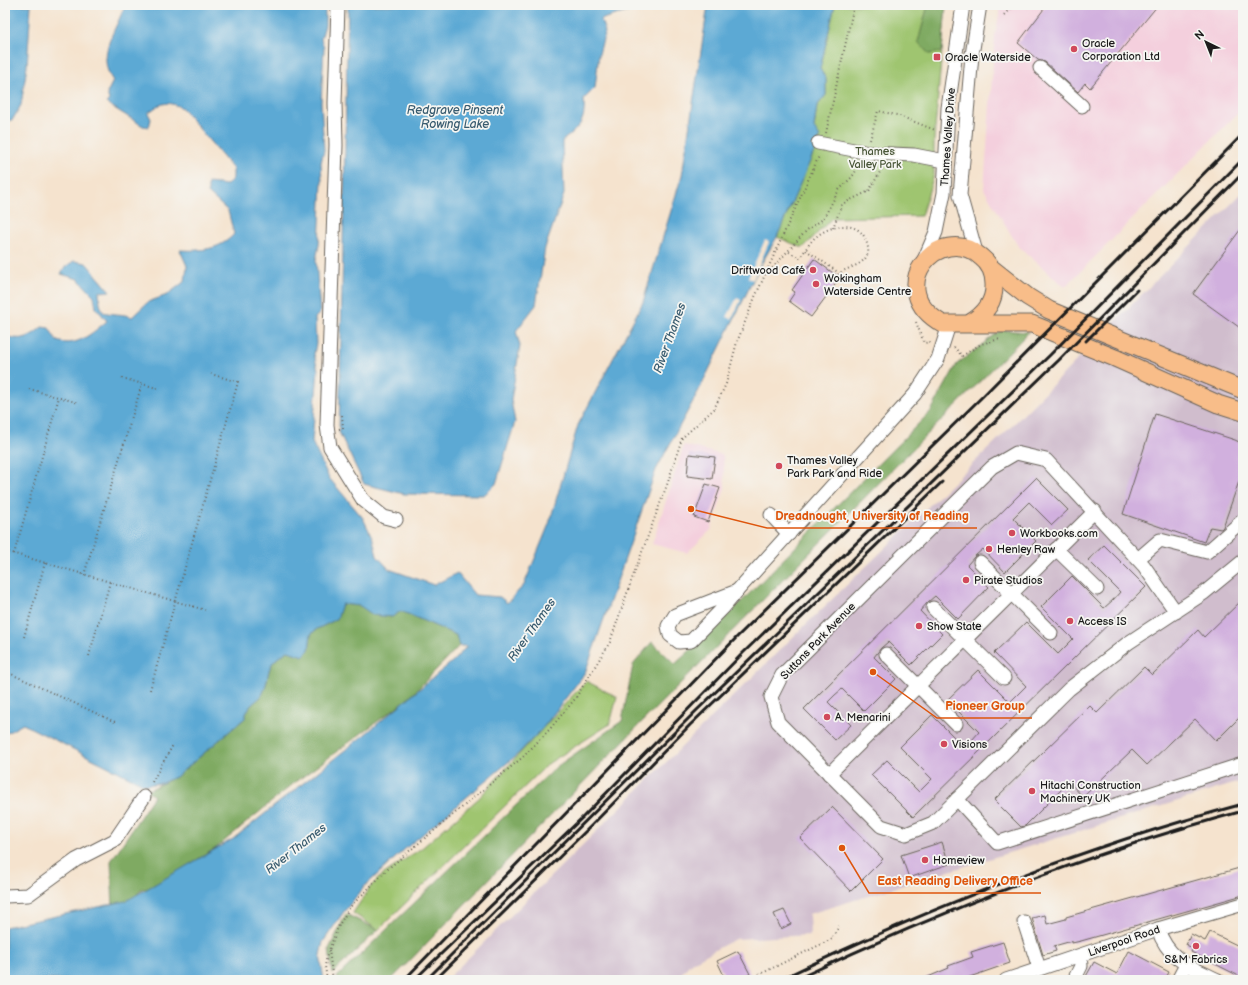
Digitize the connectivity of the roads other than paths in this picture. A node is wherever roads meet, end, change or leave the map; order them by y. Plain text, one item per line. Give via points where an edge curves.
1 (338, 5) edge
2 (963, 5) edge
3 (980, 5) edge
4 (1040, 68) dead end
5 (1082, 106) dead end
6 (818, 143) dead end
7 (945, 161) junction
8 (976, 252) junction
9 (921, 266) junction
10 (990, 267) junction
11 (970, 323) junction
12 (949, 325) junction
13 (1243, 390) edge
14 (1243, 412) edge
15 (1095, 511) junction
16 (771, 515) dead end
17 (396, 520) dead end
18 (1243, 520) edge
19 (789, 534) junction
20 (1056, 550) junction
21 (1138, 559) junction
22 (980, 562) dead end
23 (1241, 566) edge
24 (1097, 589) dead end
25 (737, 591) junction
26 (1012, 593) junction
27 (933, 608) dead end
28 (1176, 612) junction
29 (1051, 633) dead end
30 (965, 639) junction
31 (886, 654) dead end
32 (1004, 678) dead end
33 (918, 686) junction
34 (956, 724) dead end
35 (1243, 764) edge
36 (829, 774) junction
37 (144, 797) dead end
38 (957, 799) junction
39 (5, 896) edge
40 (1243, 904) edge
41 (1024, 922) dead end
42 (1158, 929) junction
43 (1080, 956) junction
44 (1186, 964) junction
45 (1039, 968) junction
46 (1006, 980) edge
47 (1074, 980) edge
48 (1178, 980) edge
49 (1218, 980) edge

1 - 17 street via 327,425 330,447 363,500 384,517
2 - 7 street, Thames Valley Drive via 948,108
3 - 8 street, Thames Valley Drive via 972,55 960,196
4 - 5 street
6 - 7 street via 869,153 914,155
7 - 9 street, Thames Valley Drive via 944,193 936,232
8 - 9 main road via 964,247 939,250 931,254
8 - 10 main road
9 - 12 main road via 916,280 920,305 930,317
10 - 11 main road via 994,277 991,303 980,317
10 - 13 main road via 1049,310
11 - 12 main road
11 - 14 main road via 1032,324 1218,404
12 - 19 street via 938,359 915,394
15 - 20 street
15 - 21 street, Suttons Park Avenue
15 - 36 street, Suttons Park Avenue via 1046,460 1016,453 992,467 782,675 771,697 778,722
16 - 19 street
18 - 21 street via 1207,552 1160,540
19 - 25 street
20 - 24 street
20 - 26 street
21 - 28 street, Suttons Park Avenue
22 - 26 street
23 - 28 street, Suttons Park Avenue
25 - 25 street via 691,641 679,642 670,635 668,626 675,615
26 - 29 street
26 - 30 street
27 - 30 street
28 - 38 street, Suttons Park Avenue via 1128,643 1069,689
30 - 32 street
30 - 33 street
31 - 33 street
33 - 34 street
33 - 36 street
35 - 38 street via 997,843
36 - 38 street, Suttons Park Avenue via 881,826 906,834 933,823
37 - 39 street via 115,840 76,860 28,895
40 - 42 street, Liverpool Road
41 - 45 street
42 - 43 street, Liverpool Road
42 - 44 street via 1162,942 1170,952
43 - 45 street, Liverpool Road
43 - 47 street via 1081,966
44 - 48 street
44 - 49 street
45 - 46 street, Liverpool Road

